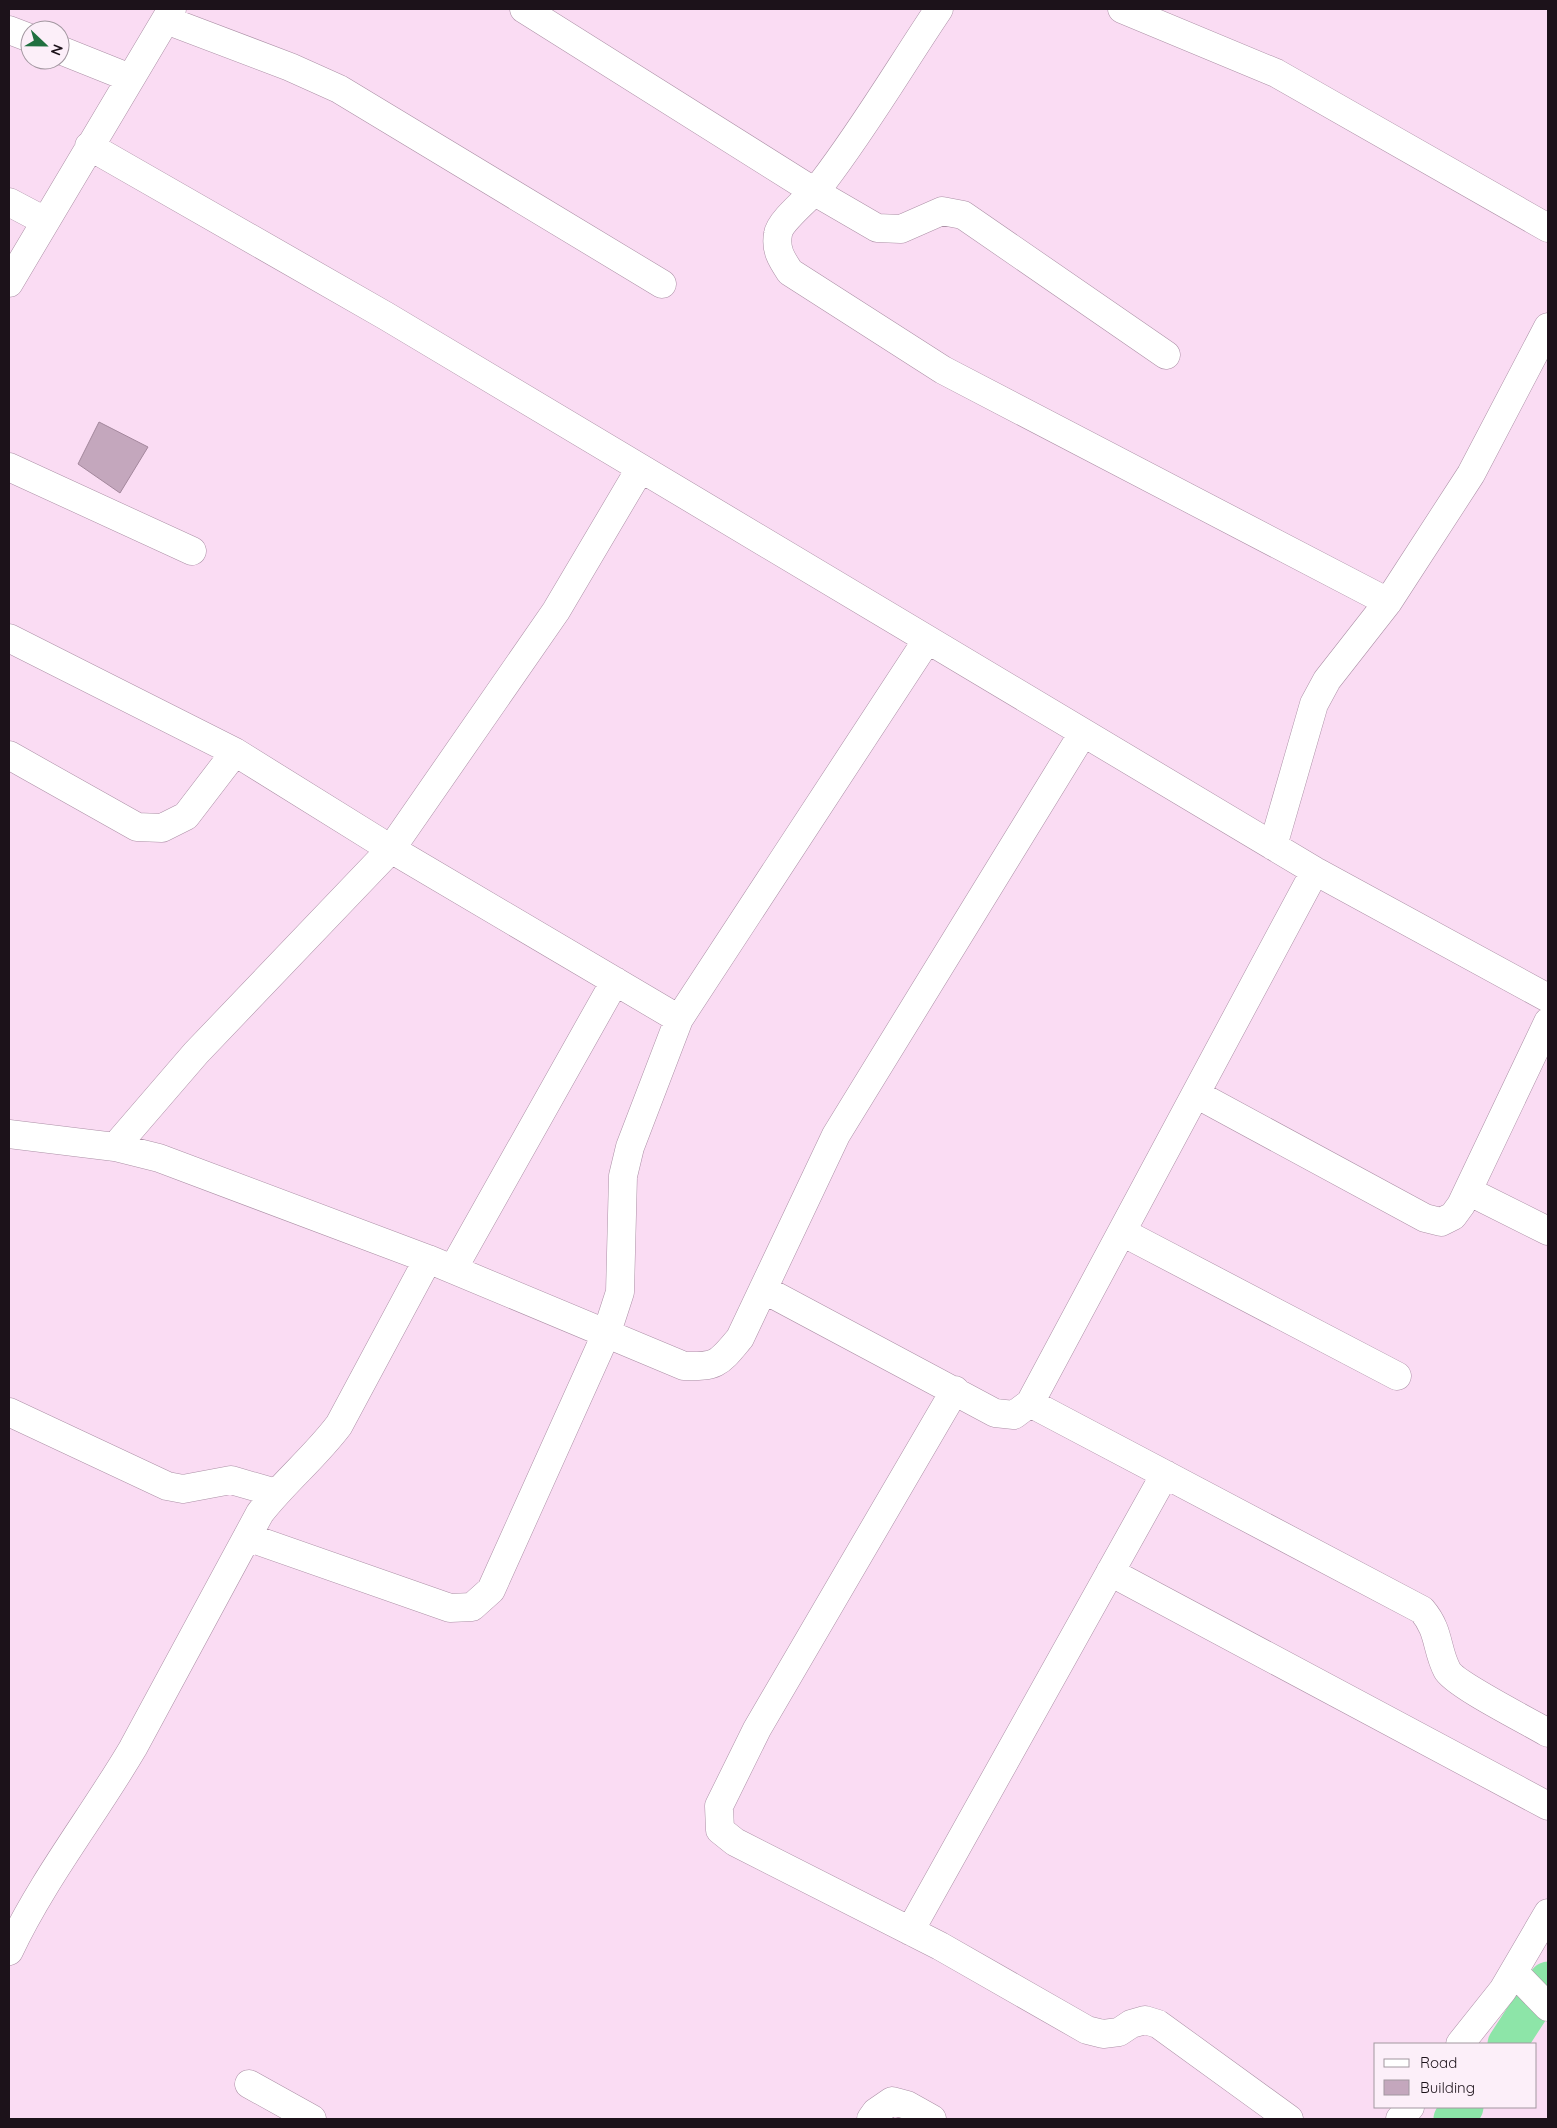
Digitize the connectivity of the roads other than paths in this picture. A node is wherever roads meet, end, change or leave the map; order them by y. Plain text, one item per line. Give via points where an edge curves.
1 (524, 9) edge
2 (938, 9) edge
3 (1122, 9) edge
4 (169, 14) edge
5 (70, 54) edge
6 (130, 78) junction
7 (89, 146) junction
8 (815, 192) junction
9 (9, 202) edge
10 (45, 221) junction
11 (1548, 228) edge
12 (9, 283) edge
13 (662, 284) dead end
14 (1548, 328) edge
15 (1166, 355) dead end
16 (9, 467) edge
17 (640, 469) junction
18 (192, 551) dead end
19 (1388, 602) junction
20 (9, 638) edge
21 (927, 640) junction
22 (1083, 733) junction
23 (235, 752) junction
24 (9, 755) edge
25 (1273, 846) junction
26 (391, 849) junction
27 (1315, 872) junction
28 (615, 981) junction
29 (1548, 998) edge
30 (679, 1019) junction
31 (1548, 1022) edge
32 (1196, 1094) junction
33 (9, 1134) edge
34 (115, 1147) junction
35 (1468, 1191) junction
36 (1548, 1231) edge
37 (1122, 1232) junction
38 (428, 1259) junction
39 (453, 1269) junction
40 (763, 1288) junction
41 (607, 1332) junction
42 (1397, 1376) dead end
43 (955, 1390) junction
44 (1030, 1403) junction
45 (9, 1412) edge
46 (1165, 1474) junction
47 (276, 1493) junction
48 (248, 1537) junction
49 (1110, 1572) junction
50 (1548, 1733) edge
51 (1548, 1806) edge
52 (1548, 1913) edge
53 (910, 1931) junction
54 (9, 1951) edge
55 (1514, 1972) junction
56 (1548, 2006) edge
57 (1461, 2043) edge
58 (248, 2084) dead end
59 (1409, 2108) edge
60 (312, 2119) edge
61 (871, 2119) edge
62 (932, 2119) edge
63 (1289, 2119) edge
64 (1400, 2119) edge

1 - 8 street
2 - 8 street via 837,164
3 - 11 street via 1276,73
4 - 6 street
4 - 13 street via 339,89
5 - 6 street
6 - 7 street
7 - 10 street
7 - 17 street via 386,316
8 - 15 street via 877,228 901,229 942,211 963,215
8 - 19 street via 791,214 778,232 778,255 790,272 943,370
9 - 10 street
10 - 12 street
14 - 19 street via 1471,474
16 - 18 street
17 - 21 street
17 - 26 street via 556,611
19 - 25 street via 1328,680 1314,704
20 - 23 street
21 - 22 street
21 - 30 street
22 - 25 street
22 - 40 street via 836,1135
23 - 24 street via 186,816 162,828 137,827
23 - 26 street
25 - 27 street
26 - 28 street
26 - 34 street via 196,1053
27 - 29 street
27 - 32 street
28 - 30 street
28 - 39 street
30 - 41 street via 630,1147 623,1176 620,1292
31 - 35 street
32 - 35 street via 1425,1218 1441,1222 1453,1216
32 - 37 street
33 - 34 street
34 - 38 street via 159,1158
35 - 36 street
37 - 42 street
37 - 44 street
38 - 39 street
38 - 47 street via 339,1425
39 - 41 street
40 - 41 street via 740,1338 723,1358 708,1367 684,1366
40 - 43 street
41 - 48 street via 491,1590 472,1607 450,1608
43 - 44 street via 995,1413 1014,1415
43 - 53 street via 757,1729 719,1806 720,1830 735,1842
44 - 46 street
45 - 47 street via 167,1486 183,1489 231,1480
46 - 49 street
46 - 50 street via 1422,1610 1432,1622 1447,1672
47 - 48 street via 260,1513
48 - 54 street via 116,1778 36,1900
49 - 51 street
49 - 53 street
52 - 55 street
53 - 63 street via 1087,2030 1103,2034 1119,2032 1145,2020 1158,2024
55 - 56 street
55 - 57 street
58 - 60 street
59 - 64 street
61 - 62 street via 892,2101 907,2105

